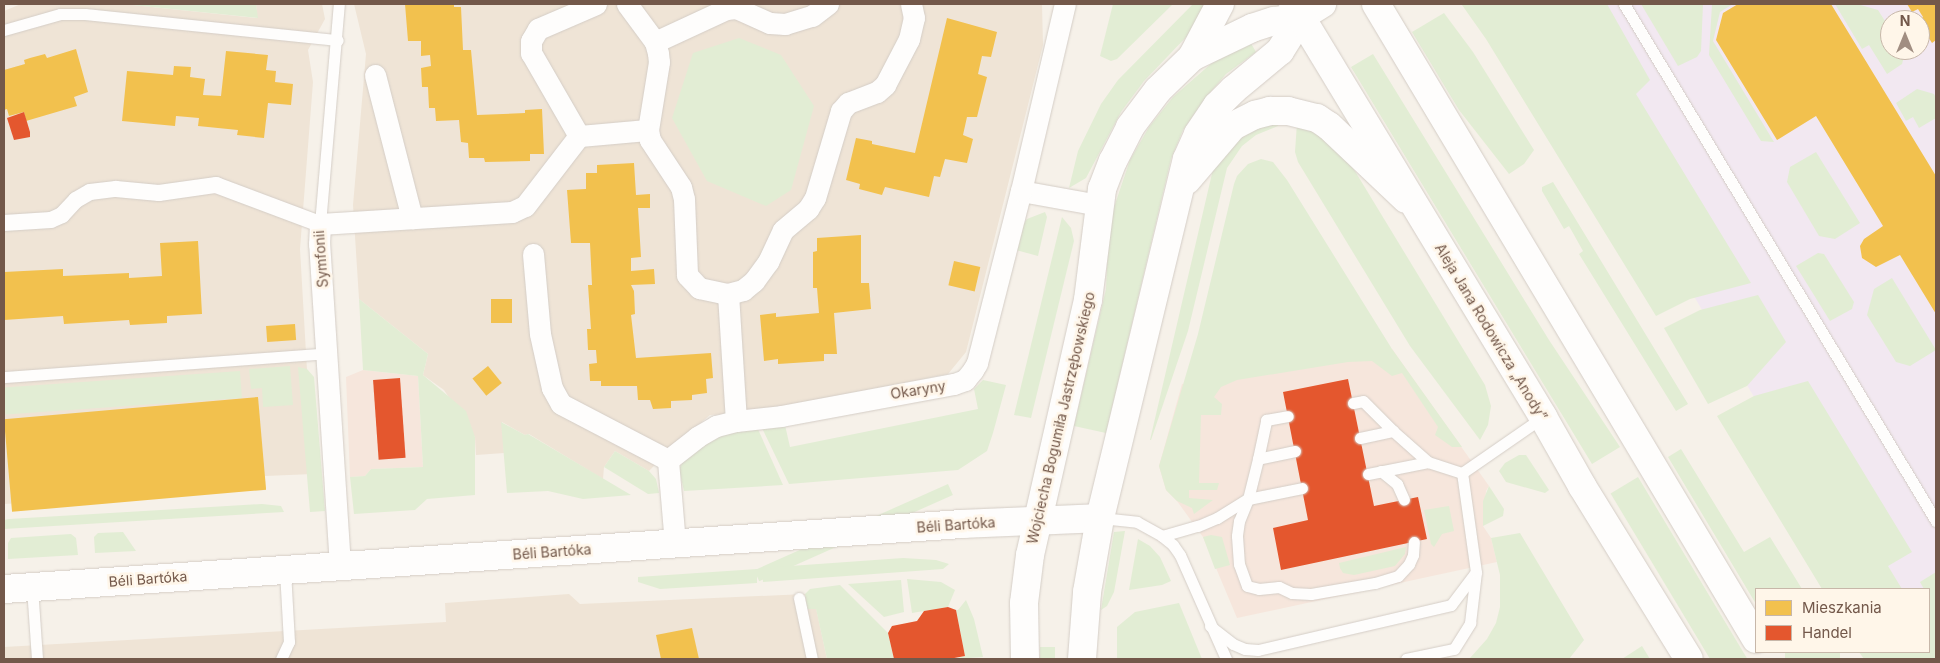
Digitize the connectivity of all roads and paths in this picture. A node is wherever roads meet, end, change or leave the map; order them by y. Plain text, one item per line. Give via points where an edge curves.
1 (340, 4) edge
2 (596, 4) edge
3 (627, 4) edge
4 (828, 4) edge
5 (911, 4) edge
6 (1065, 4) edge
7 (1220, 4) edge
8 (1376, 4) edge
9 (1624, 4) edge
10 (1305, 8) edge
11 (4, 30) edge
12 (338, 40) junction
13 (655, 42) junction
14 (1192, 57) junction
15 (375, 75) dead end
16 (648, 130) junction
17 (579, 136) junction
18 (1021, 191) junction
19 (1178, 191) junction
20 (1099, 205) junction
21 (1418, 211) junction
22 (412, 218) junction
23 (4, 223) edge
24 (320, 224) junction
25 (533, 254) dead end
26 (728, 294) junction
27 (327, 353) junction
28 (4, 377) edge
29 (1353, 403) dead end
30 (1288, 416) dead end
31 (1543, 417) junction
32 (736, 421) junction
33 (1393, 431) junction
34 (1360, 438) dead end
35 (1294, 451) dead end
36 (1258, 459) junction
37 (668, 460) junction
38 (1428, 462) junction
39 (1382, 471) junction
40 (1462, 473) junction
41 (1368, 474) dead end
42 (1302, 488) dead end
43 (1248, 499) junction
44 (1404, 500) dead end
45 (1100, 518) junction
46 (1037, 520) junction
47 (1936, 521) edge
48 (1162, 536) junction
49 (1414, 542) dead end
50 (674, 544) junction
51 (340, 566) junction
52 (285, 570) junction
53 (1476, 572) junction
54 (32, 587) junction
55 (4, 589) edge
56 (798, 598) dead end
57 (1210, 626) junction
58 (1755, 637) edge
59 (37, 659) edge
60 (281, 659) edge
61 (812, 659) edge
62 (1025, 659) edge
63 (1082, 659) edge
64 (1226, 659) edge
65 (1406, 659) edge
66 (1689, 659) edge

1 - 12 lane
2 - 17 street via 538,29 531,41 531,54
3 - 13 street
4 - 13 street via 812,16 785,24 770,23 736,8 726,9
5 - 26 street via 914,18 909,40 885,85 877,92 848,103 841,111 816,198 783,230 768,262 754,281 743,290
6 - 18 street, Okaryny
7 - 14 street, Wojciecha Bogumiła Jastrzębowskiego
8 - 58 street
9 - 47 lane
10 - 14 street
10 - 19 street via 1280,51 1233,90 1207,120 1189,152
10 - 21 street, Aleja Jana Rodowicza „Anody”
11 - 12 lane via 60,14 85,14
12 - 24 lane
13 - 16 street via 659,62
14 - 20 street, Wojciecha Bogumiła Jastrzębowskiego via 1158,90 1130,127 1107,175
15 - 22 street
16 - 17 street
16 - 26 street via 650,140 681,187 687,275 699,288
17 - 22 street via 525,206 512,212
18 - 20 street
18 - 32 street, Okaryny via 977,363 965,380 781,416
19 - 21 street via 1233,126 1270,111 1288,111 1317,118 1329,126
19 - 45 street
20 - 46 street, Wojciecha Bogumiła Jastrzębowskiego via 1088,300
21 - 31 street, Aleja Jana Rodowicza „Anody”
22 - 24 street
23 - 24 street, Symfonii via 51,220 62,216 76,200 90,192 116,189 159,193 216,185
24 - 27 street, Symfonii
25 - 37 street via 540,334 552,388 561,404
26 - 32 street
27 - 28 lane
27 - 51 street, Symfonii
29 - 33 lane via 1363,401
30 - 36 lane via 1266,420
31 - 40 lane
31 - 66 street, Aleja Jana Rodowicza „Anody”
32 - 37 street, Okaryny via 716,426
33 - 34 lane
33 - 38 lane
35 - 36 lane
36 - 43 lane
37 - 50 street
38 - 39 lane
38 - 40 lane
39 - 41 lane
39 - 44 lane via 1397,484
40 - 53 lane
42 - 43 lane
43 - 48 lane via 1217,518
43 - 49 lane via 1237,536 1239,564 1247,586 1260,589 1279,587 1292,594 1311,594 1376,583 1398,576 1409,564
45 - 46 street, Béli Bartóka
45 - 48 lane via 1137,522
45 - 63 street via 1087,592
46 - 50 street, Béli Bartóka
46 - 62 street, Wojciecha Bogumiła Jastrzębowskiego via 1024,603
48 - 57 lane via 1180,555
50 - 51 street, Béli Bartóka
51 - 52 street, Béli Bartóka
52 - 54 street, Béli Bartóka
52 - 60 lane via 289,642
53 - 57 lane via 1451,605 1258,650 1245,650
53 - 65 lane via 1470,623 1454,648
54 - 55 street, Béli Bartóka
54 - 59 lane
56 - 61 lane
57 - 64 lane

